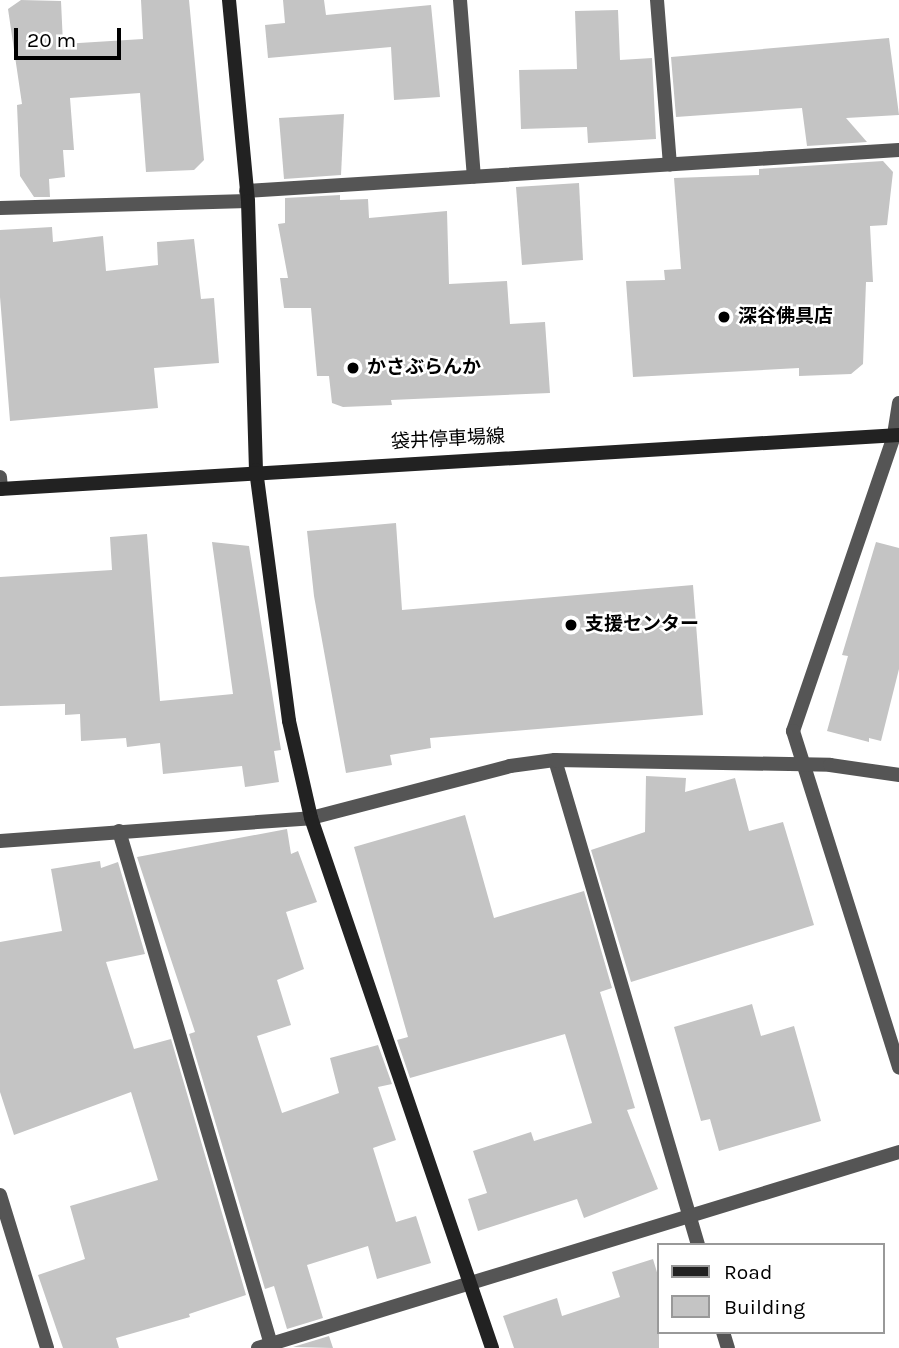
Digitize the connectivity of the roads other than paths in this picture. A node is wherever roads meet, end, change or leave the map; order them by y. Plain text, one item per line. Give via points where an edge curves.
1 (229, 0) edge
2 (460, 0) edge
3 (657, 0) edge
4 (899, 150) edge
5 (670, 164) junction
6 (474, 176) junction
7 (247, 196) junction
8 (0, 208) edge
9 (899, 402) edge
10 (896, 436) edge
11 (256, 470) junction
12 (0, 485) edge
13 (555, 760) junction
14 (805, 764) junction
15 (899, 775) edge
16 (311, 818) junction
17 (119, 831) junction
18 (0, 841) edge
19 (899, 1068) edge
20 (899, 1152) edge
21 (0, 1195) edge
22 (689, 1215) junction
23 (697, 1243) edge
24 (472, 1281) junction
25 (267, 1347) edge
26 (47, 1348) edge
27 (492, 1348) edge

1 - 7 street
2 - 6 street
3 - 5 street
4 - 5 street
5 - 6 street
6 - 7 street
7 - 8 street
7 - 11 street
9 - 10 street
10 - 11 street, 袋井停車場線
10 - 14 street via 793,731
11 - 12 street, 袋井停車場線
11 - 16 street via 289,721
13 - 14 street
13 - 16 street via 510,766
13 - 22 street
14 - 15 street
14 - 19 street
16 - 17 street
16 - 24 street
17 - 18 street
17 - 25 street
20 - 22 street
21 - 26 street
22 - 23 street
22 - 24 street
24 - 25 street
24 - 27 street

